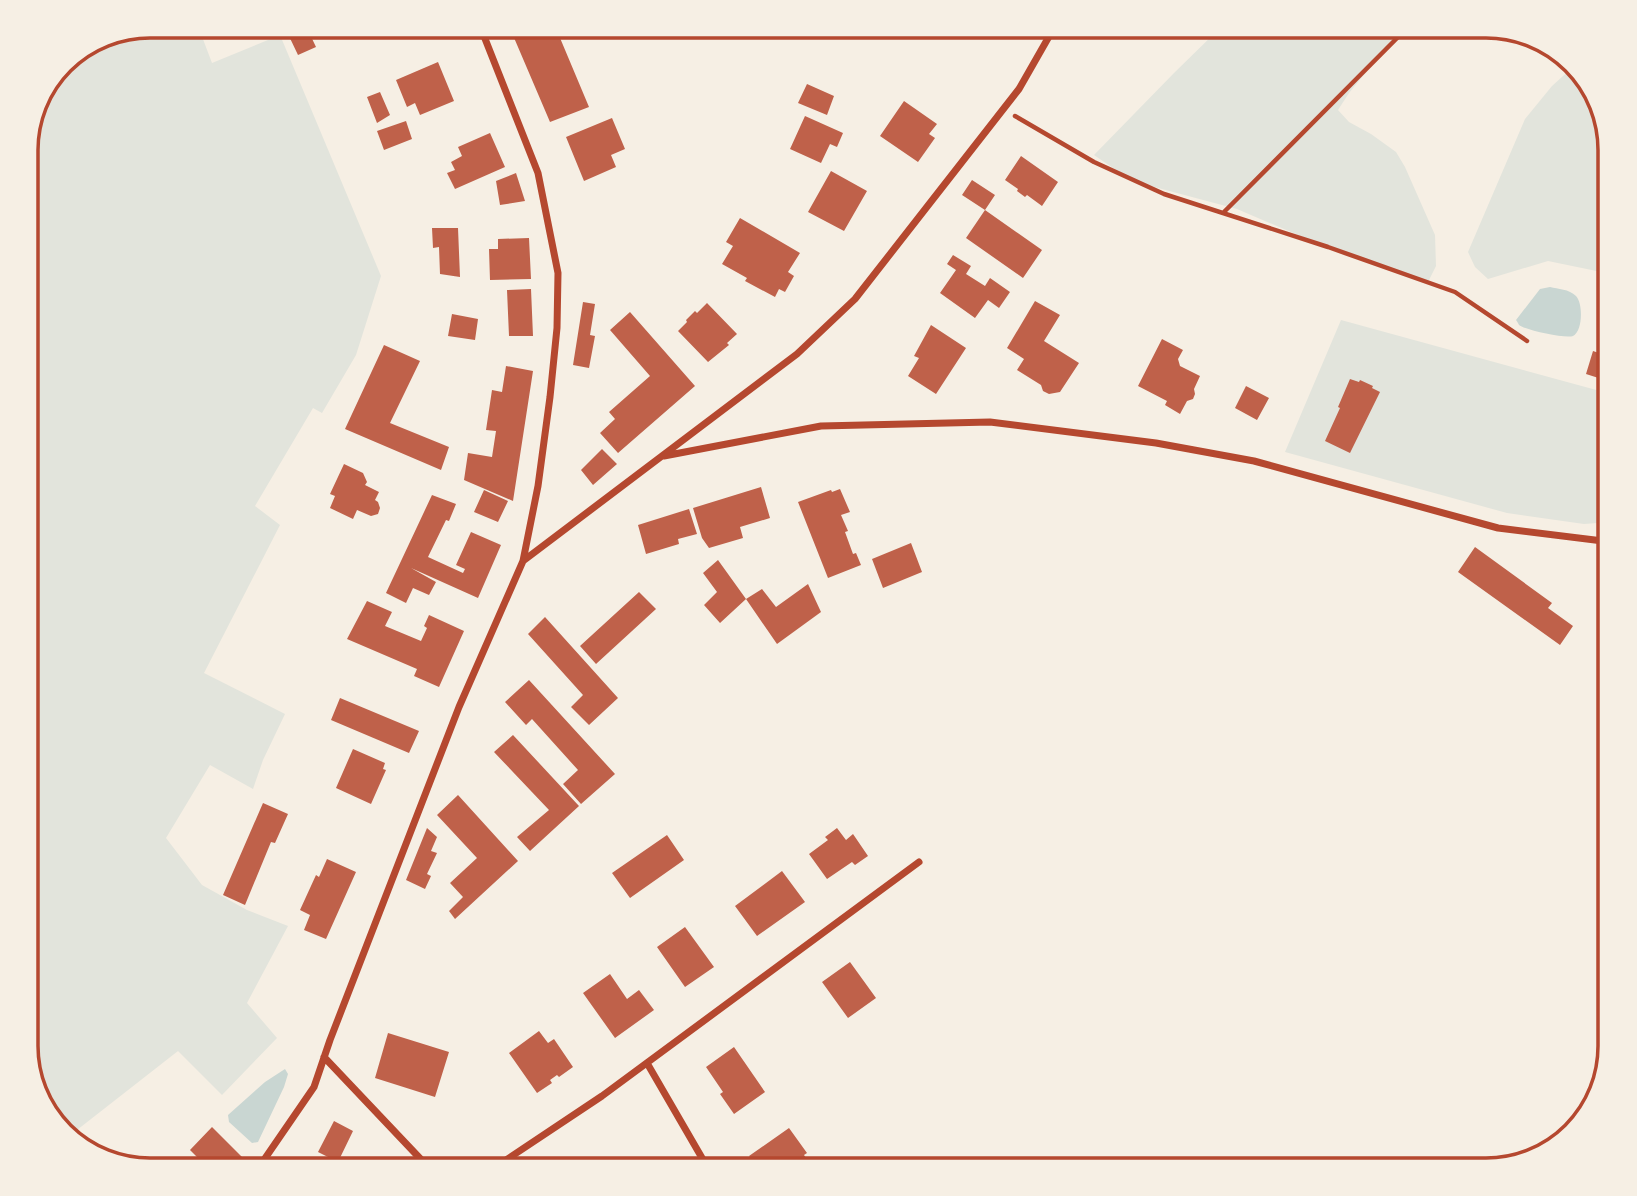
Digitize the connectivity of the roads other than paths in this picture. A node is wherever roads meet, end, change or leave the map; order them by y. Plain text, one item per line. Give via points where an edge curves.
1 (485, 38) edge
2 (1048, 38) edge
3 (664, 456) junction
4 (1598, 540) edge
5 (523, 561) junction
6 (919, 862) dead end
7 (324, 1056) junction
8 (647, 1063) junction
9 (265, 1158) edge
10 (420, 1158) edge
11 (509, 1158) edge
12 (702, 1158) edge

1 - 5 street via 538,173 558,273 550,397
2 - 3 street via 1019,89 856,299 797,354
3 - 4 street via 821,426 990,422 1254,461 1498,528
3 - 5 street
5 - 7 street via 459,706
6 - 8 street
7 - 9 street via 314,1087
7 - 10 street
8 - 11 street
8 - 12 street

